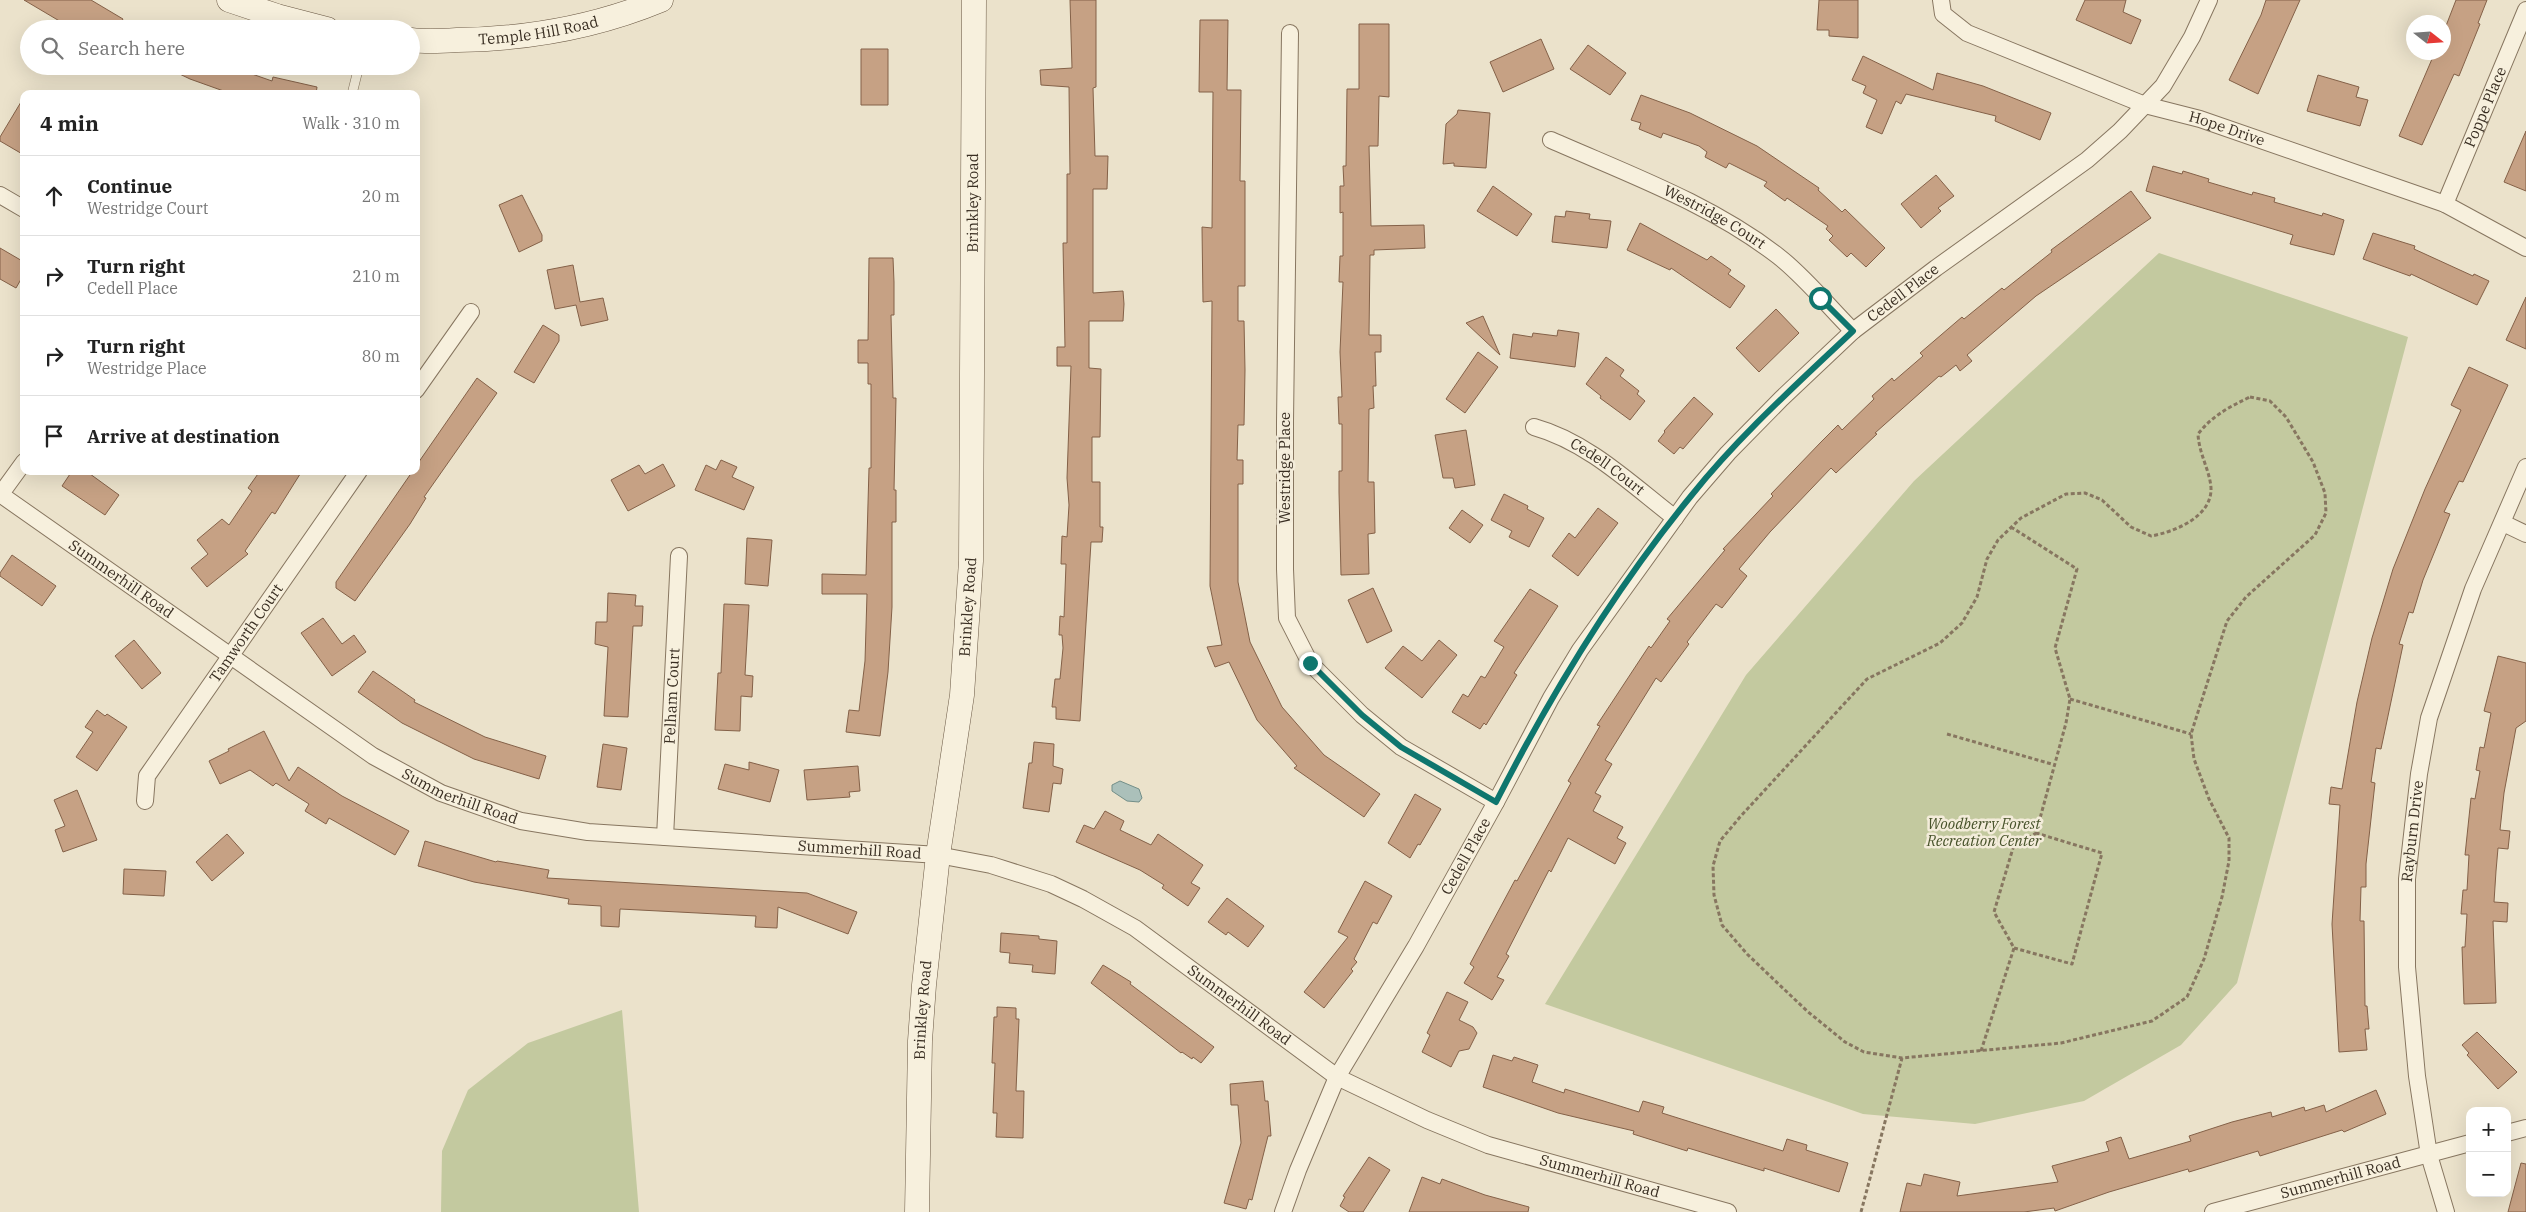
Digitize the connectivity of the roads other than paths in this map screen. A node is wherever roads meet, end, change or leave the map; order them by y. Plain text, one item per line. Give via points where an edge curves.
1 (229, 0) edge
2 (661, 0) edge
3 (974, 0) edge
4 (1940, 0) edge
5 (2209, 0) edge
6 (2526, 10) edge
7 (292, 20) edge
8 (1290, 33) dead end
9 (420, 40) edge
10 (357, 75) edge
11 (353, 90) edge
12 (2145, 105) junction
13 (1551, 140) dead end
14 (0, 195) edge
15 (2445, 204) junction
16 (20, 207) edge
17 (2526, 248) edge
18 (471, 312) dead end
19 (1853, 331) junction
20 (420, 384) edge
21 (1534, 427) dead end
22 (20, 467) edge
23 (2526, 467) edge
24 (356, 475) edge
25 (0, 494) edge
26 (1675, 518) junction
27 (2502, 523) junction
28 (2526, 534) edge
29 (679, 556) dead end
30 (229, 656) junction
31 (146, 800) dead end
32 (1496, 802) junction
33 (665, 837) junction
34 (938, 855) junction
35 (1337, 1077) junction
36 (2526, 1128) edge
37 (2511, 1132) edge
38 (2466, 1145) edge
39 (2429, 1155) junction
40 (917, 1212) edge
41 (1284, 1212) edge
42 (1728, 1212) edge
43 (2213, 1212) edge
44 (2446, 1212) edge

1 - 7 main road
2 - 9 main road, Temple Hill Road via 597,23 546,32 482,40
3 - 34 main road, Brinkley Road via 971,561 962,695
4 - 12 street, Hope Drive via 1943,14 1967,33
5 - 12 street, Cedell Place via 2175,68
6 - 15 street, Poppe Place
8 - 32 street, Westridge Place via 1285,441 1287,618 1310,663 1362,715 1401,747
10 - 11 lane
12 - 15 street, Hope Drive via 2200,119
12 - 19 street, Cedell Place via 2087,160
13 - 19 street, Westridge Court via 1648,183 1746,234 1786,263
14 - 16 street
15 - 17 street, Hope Drive
18 - 20 street
19 - 26 street, Cedell Place via 1728,453
21 - 26 street, Cedell Court via 1556,433 1585,450
22 - 25 street
23 - 27 street, Rayburn Drive
24 - 30 street, Tamworth Court
25 - 30 street, Summerhill Road
26 - 32 street, Cedell Place via 1580,650
27 - 28 street
27 - 39 street, Rayburn Drive via 2474,589 2429,718 2419,774 2407,879 2408,967 2417,1076
29 - 33 street, Pelham Court
30 - 31 street, Tamworth Court via 147,776
30 - 33 street, Summerhill Road via 373,756 441,793 521,821 588,832
32 - 35 street, Cedell Place
33 - 34 street, Summerhill Road
34 - 35 street, Summerhill Road via 1029,876 1098,907 1135,928
34 - 40 main road, Brinkley Road via 920,1041
35 - 41 street, Cedell Place
35 - 42 street, Summerhill Road via 1488,1145
36 - 37 street
38 - 39 street, Summerhill Road
39 - 43 street, Summerhill Road
39 - 44 street, Rayburn Drive

